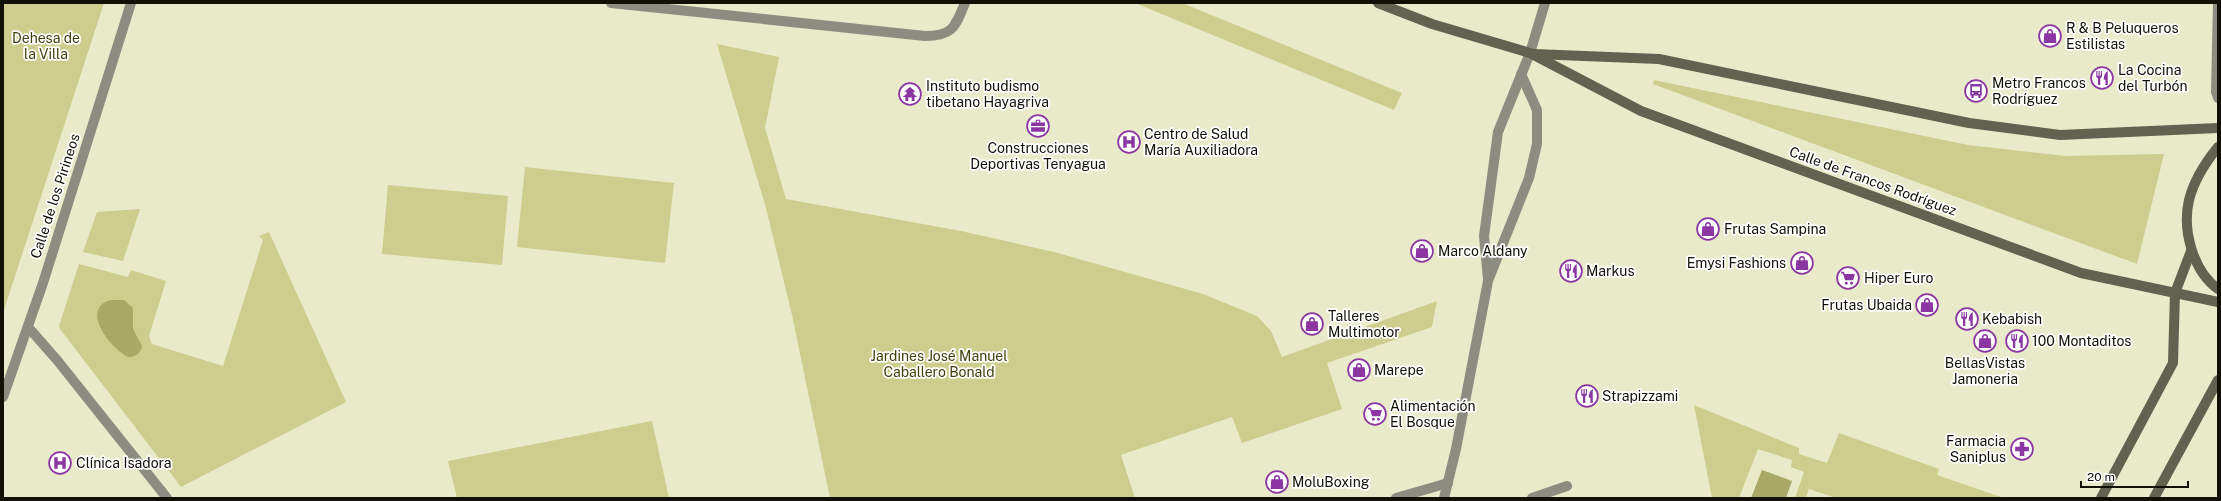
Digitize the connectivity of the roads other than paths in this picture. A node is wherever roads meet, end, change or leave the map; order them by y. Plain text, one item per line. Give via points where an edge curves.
1 (131, 3) edge
2 (611, 3) edge
3 (965, 3) edge
4 (1378, 3) edge
5 (1545, 3) edge
6 (2218, 3) edge
7 (1530, 54) junction
8 (1522, 74) junction
9 (2218, 98) edge
10 (2218, 128) edge
11 (2218, 147) edge
12 (2191, 251) junction
13 (1488, 281) junction
14 (2218, 289) edge
15 (2175, 293) junction
16 (2218, 302) edge
17 (28, 327) junction
18 (2218, 380) edge
19 (3, 397) edge
20 (1448, 483) junction
21 (1567, 486) dead end
22 (167, 498) edge
23 (1396, 498) edge
24 (1444, 498) edge
25 (1532, 498) edge
26 (2101, 498) edge
27 (2154, 498) edge

1 - 17 street, Calle de los Pirineos
2 - 3 street via 925,36 939,36 949,32 956,25
4 - 7 street, Calle de Francos Rodríguez via 1432,24
5 - 7 street
6 - 9 street
7 - 8 street
7 - 10 street, Calle de Francos Rodríguez via 1659,59 1969,123 2060,135
7 - 15 street, Calle de Francos Rodríguez via 1649,114 2081,273
8 - 13 street via 1498,132 1484,236
8 - 13 street via 1537,110 1537,144 1529,178
11 - 12 street via 2202,169 2189,202
12 - 14 street via 2199,268
12 - 15 street
13 - 20 street
15 - 16 street, Calle de Francos Rodríguez
15 - 26 street via 2173,363
17 - 19 street, Calle de los Pirineos
17 - 22 street
18 - 27 street
20 - 23 street
20 - 24 street
21 - 25 street

